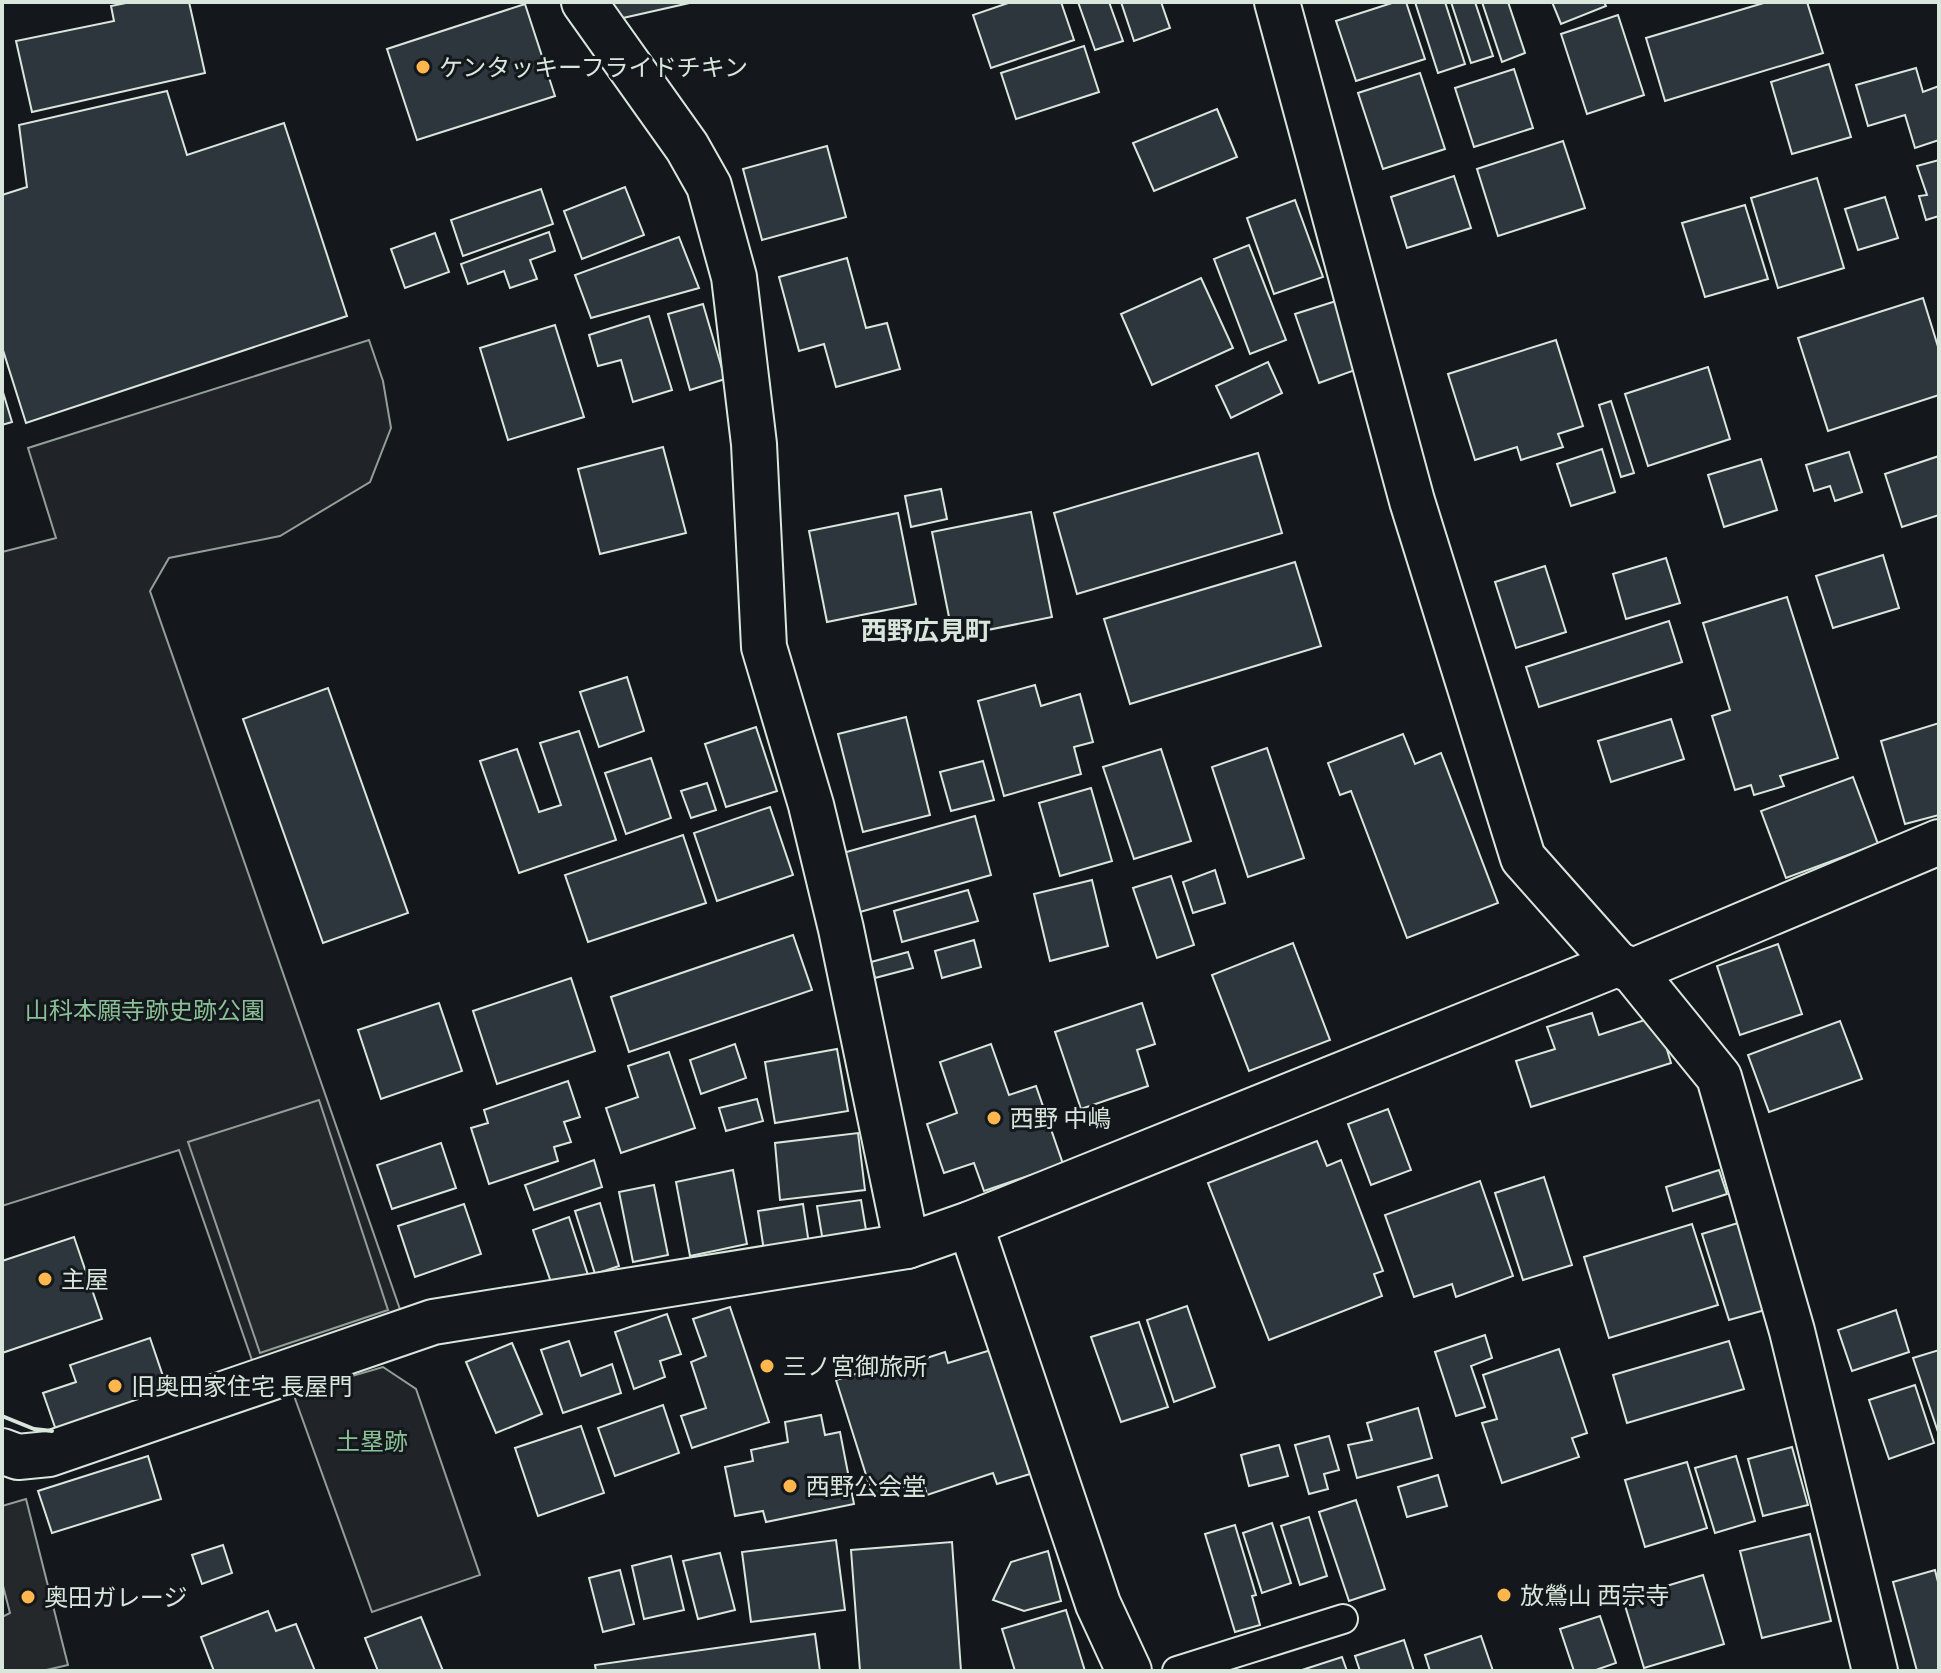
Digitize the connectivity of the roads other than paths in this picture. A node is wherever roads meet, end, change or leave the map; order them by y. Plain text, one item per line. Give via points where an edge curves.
1 (584, 2) edge
2 (1282, 4) edge
3 (1939, 842) edge
4 (1625, 968) junction
5 (970, 1224) junction
6 (907, 1246) junction
7 (2, 1451) edge
8 (1343, 1619) dead end
9 (1129, 1671) edge
10 (1177, 1671) edge
11 (1875, 1671) edge

1 - 6 street via 709,186 734,277 754,444 764,647 841,929
2 - 4 street via 1412,501 1523,858
3 - 4 street
4 - 5 street
4 - 11 street via 1719,1077 1792,1331
5 - 6 street
5 - 9 street via 1098,1604
6 - 7 street via 433,1322 49,1454 18,1457
8 - 10 lane

